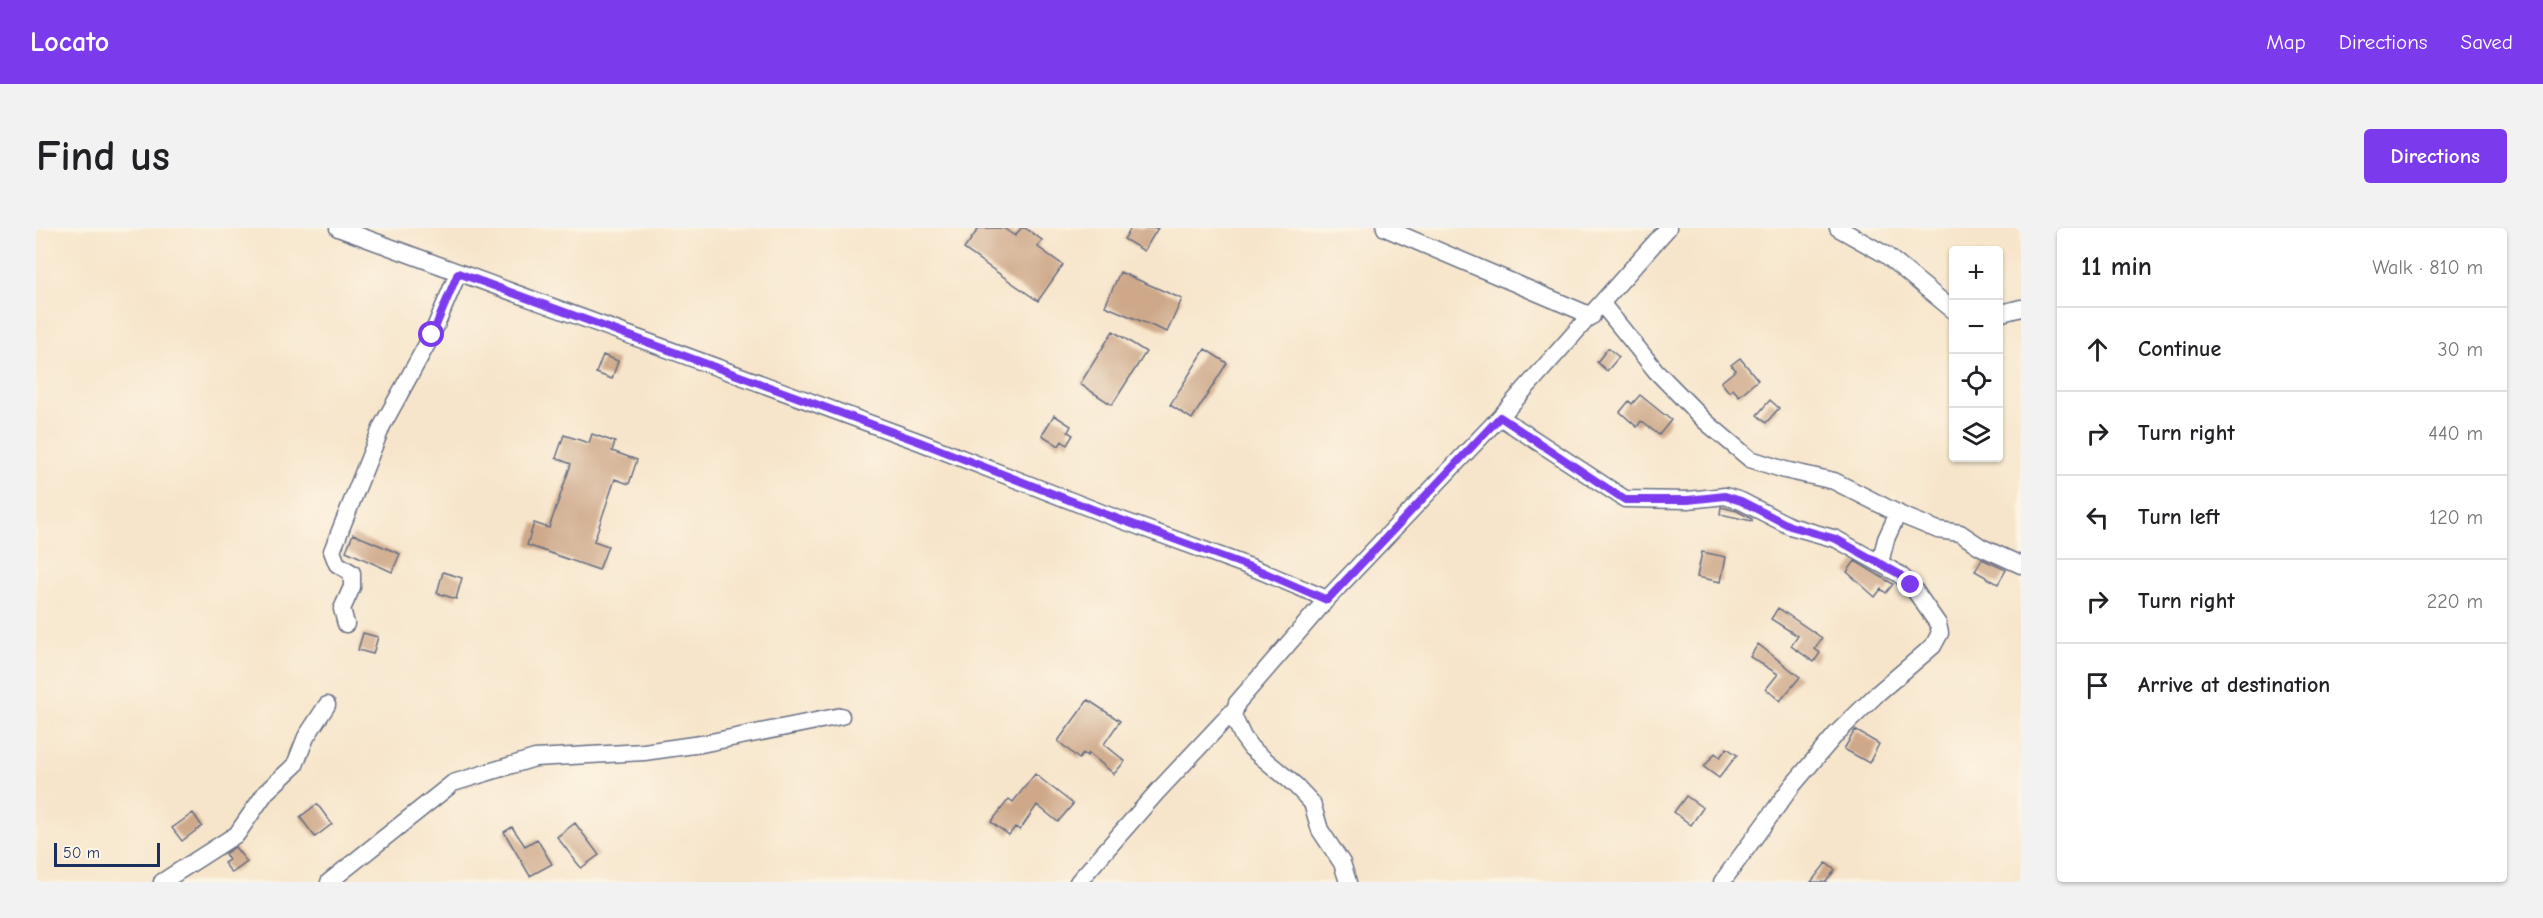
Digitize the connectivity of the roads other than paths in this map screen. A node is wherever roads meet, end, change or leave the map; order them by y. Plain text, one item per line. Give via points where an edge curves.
1 (338, 228) edge
2 (1385, 228) edge
3 (1668, 228) edge
4 (1838, 228) edge
5 (458, 273) junction
6 (1949, 308) edge
7 (2021, 308) edge
8 (1597, 310) junction
9 (2003, 313) edge
10 (1500, 417) junction
11 (1898, 513) junction
12 (1880, 563) junction
13 (2021, 566) edge
14 (1327, 600) junction
15 (346, 624) dead end
16 (327, 705) dead end
17 (1233, 711) junction
18 (841, 716) dead end
19 (162, 882) edge
20 (329, 882) edge
21 (1078, 882) edge
22 (1348, 882) edge
23 (1722, 882) edge

1 - 5 street
2 - 8 street
3 - 8 street
4 - 6 street via 1887,255
5 - 14 street via 920,442 1256,569
5 - 15 street via 432,335 382,426 332,551 337,564 352,573 352,587 342,609
7 - 9 street
8 - 10 street
8 - 11 street via 1706,422 1750,459 1834,481
10 - 12 street via 1625,500 1725,496 1790,526 1836,539
10 - 14 street
11 - 12 street
11 - 13 street via 1938,530 1960,533
12 - 23 street via 1911,585 1938,624 1934,646 1837,733 1792,786
14 - 17 street
16 - 19 street via 306,737 295,765 267,792 237,834
17 - 21 street
17 - 22 street via 1251,748 1312,802 1320,830 1342,863
18 - 20 street via 644,753 535,758 453,783

